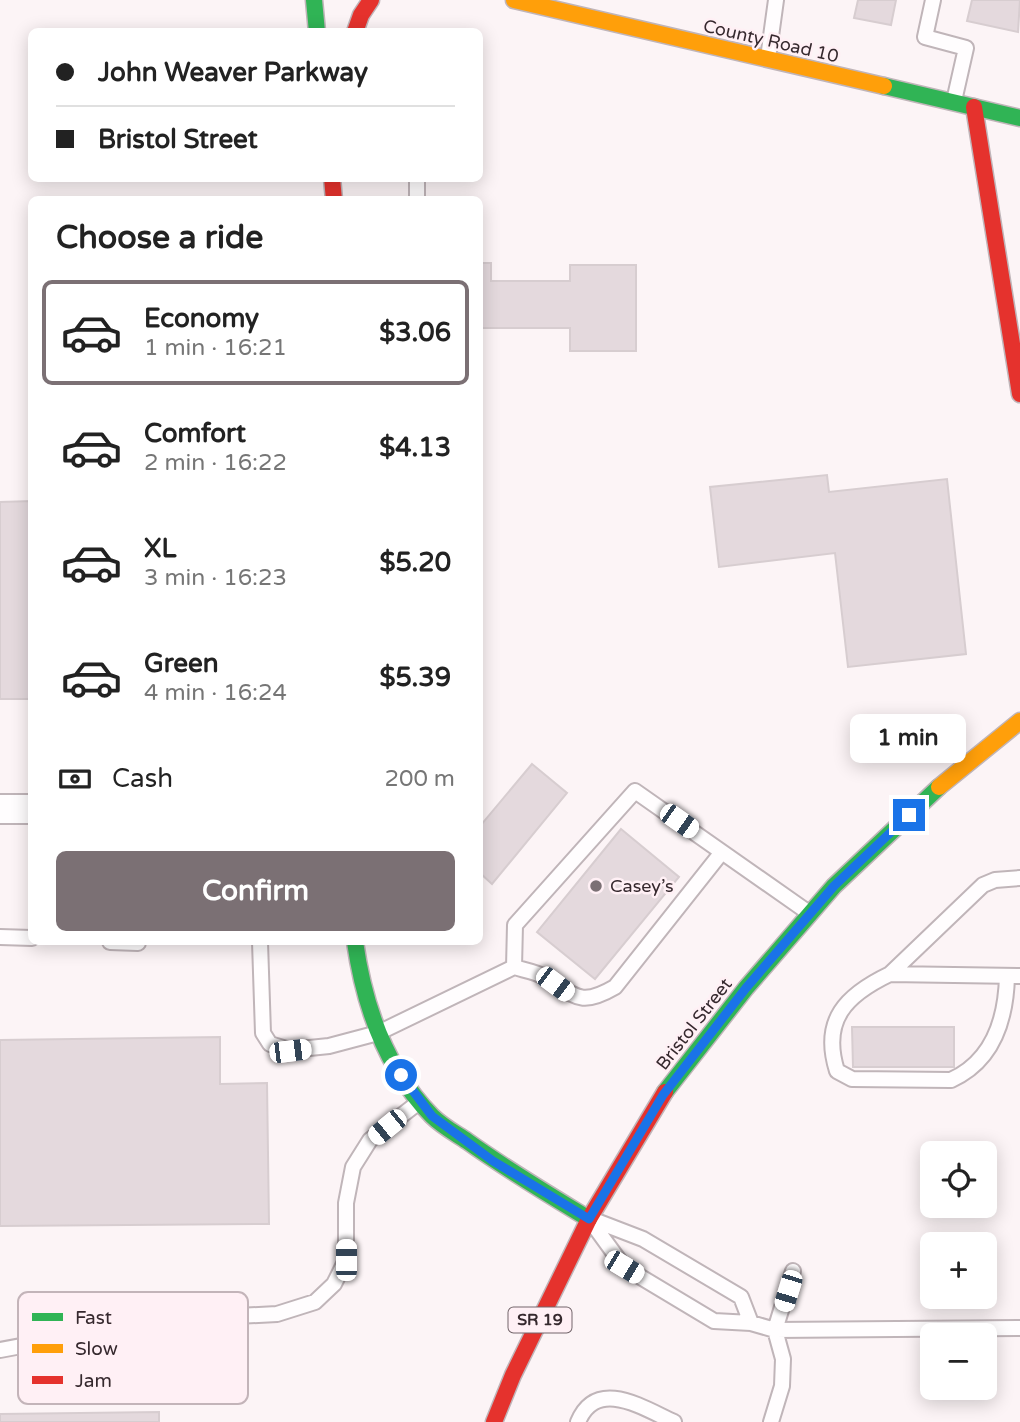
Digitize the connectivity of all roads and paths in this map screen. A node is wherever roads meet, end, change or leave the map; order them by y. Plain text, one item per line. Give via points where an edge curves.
1 (314, 0) edge
2 (371, 0) edge
3 (514, 0) edge
4 (776, 0) edge
5 (933, 0) edge
6 (317, 28) edge
7 (356, 28) edge
8 (768, 60) junction
9 (953, 103) junction
10 (974, 107) junction
11 (1020, 117) edge
12 (1020, 394) edge
13 (1020, 722) edge
14 (28, 809) edge
15 (0, 810) edge
16 (722, 852) junction
17 (1020, 878) edge
18 (810, 914) junction
19 (0, 937) edge
20 (28, 938) edge
21 (260, 945) edge
22 (356, 945) edge
23 (514, 967) junction
24 (890, 974) junction
25 (1013, 976) edge
26 (378, 1033) junction
27 (420, 1101) junction
28 (589, 1219) junction
29 (793, 1271) dead end
30 (248, 1315) edge
31 (751, 1323) junction
32 (1020, 1328) edge
33 (775, 1330) junction
34 (18, 1347) edge
35 (0, 1350) edge
36 (494, 1422) edge
37 (578, 1422) edge
38 (674, 1422) edge
39 (771, 1422) edge

1 - 6 main road
2 - 7 main road
3 - 8 main road, County Road 10
4 - 8 lane
5 - 9 lane via 925,37 966,48
8 - 9 main road, County Road 10
9 - 10 main road, County Road 10
10 - 11 main road, County Road 10
10 - 12 main road
13 - 18 main road, Bristol Street / SR 19 via 946,780
14 - 15 street
16 - 18 lane
16 - 23 lane via 615,987 600,996 566,993 544,976
16 - 23 lane via 635,791 515,925
17 - 24 lane via 983,885
18 - 28 main road, Bristol Street / SR 19 via 663,1095
19 - 20 lane
21 - 26 lane via 263,1033 270,1044 290,1051
22 - 26 main road
23 - 26 lane
24 - 25 lane
24 - 25 lane via 864,986 838,1013 832,1055 837,1071 852,1079 951,1080 967,1073 991,1045
26 - 27 main road
27 - 28 main road via 432,1116 493,1161
27 - 30 lane via 370,1140 352,1167 346,1203 346,1260 334,1284 315,1302 277,1314
28 - 31 lane via 643,1239 741,1297
28 - 31 lane via 624,1267 714,1321
28 - 36 main road, Bristol Street / SR 19
29 - 33 lane
31 - 33 lane
32 - 33 lane
33 - 39 lane via 783,1359 782,1386
34 - 35 lane
37 - 38 lane via 584,1408 604,1398 626,1400

